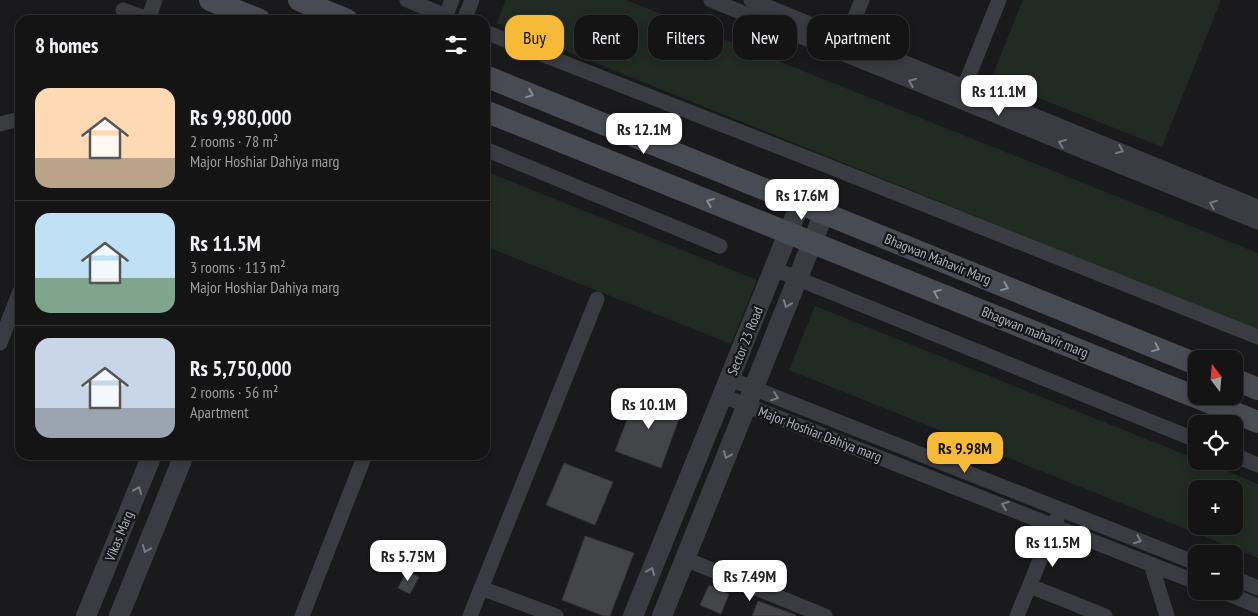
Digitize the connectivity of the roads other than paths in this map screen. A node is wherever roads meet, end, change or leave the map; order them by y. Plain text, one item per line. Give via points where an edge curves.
1 (155, 0) edge
2 (210, 0) edge
3 (299, 0) edge
4 (407, 0) edge
5 (452, 0) edge
6 (472, 0) edge
7 (711, 0) edge
8 (751, 0) edge
9 (862, 0) edge
10 (999, 0) edge
11 (120, 10) edge
12 (134, 15) edge
13 (150, 15) edge
14 (248, 15) edge
15 (331, 15) edge
16 (439, 15) edge
17 (446, 15) edge
18 (466, 15) edge
19 (856, 15) edge
20 (807, 23) edge
21 (490, 34) edge
22 (890, 60) edge
23 (490, 78) edge
24 (962, 94) junction
25 (490, 113) edge
26 (15, 120) edge
27 (0, 124) edge
28 (490, 151) edge
29 (800, 204) junction
30 (1258, 206) edge
31 (824, 213) junction
32 (1258, 222) edge
33 (788, 233) junction
34 (812, 242) junction
35 (720, 246) dead end
36 (774, 269) junction
37 (798, 278) junction
38 (597, 299) dead end
39 (15, 304) edge
40 (1258, 337) edge
41 (0, 344) edge
42 (1188, 361) edge
43 (1243, 383) edge
44 (726, 387) junction
45 (1258, 389) edge
46 (750, 397) junction
47 (1258, 422) edge
48 (1188, 437) edge
49 (1243, 458) edge
50 (150, 460) edge
51 (182, 460) edge
52 (363, 460) edge
53 (1258, 464) edge
54 (1061, 509) junction
55 (1054, 525) junction
56 (685, 559) junction
57 (1188, 560) edge
58 (1151, 564) junction
59 (1188, 579) edge
60 (1243, 582) edge
61 (1030, 586) junction
62 (481, 588) junction
63 (1258, 588) edge
64 (1243, 600) edge
65 (1258, 606) edge
66 (86, 616) edge
67 (119, 616) edge
68 (302, 616) edge
69 (470, 616) edge
70 (556, 616) edge
71 (633, 616) edge
72 (662, 616) edge
73 (826, 616) edge
74 (1017, 616) edge
75 (1105, 616) edge
76 (1167, 616) edge

1 - 13 street
2 - 14 main road
3 - 15 main road
4 - 16 street
5 - 17 street
6 - 18 street
24 -> 7 street
8 - 20 street
9 - 19 street
10 - 24 street
11 - 12 street
21 - 40 street
22 - 24 street
23 -> 29 main road, Bhagwan Mahavir Marg
24 -> 30 street
32 -> 24 street
33 -> 25 main road
26 - 27 street
28 - 35 street
29 - 31 main road, Bhagwan Mahavir Marg
29 - 33 street, Sector 23 Road
31 - 34 street, Sector 23 Road
31 -> 42 main road, Bhagwan Mahavir Marg
33 - 34 main road, Bhagwan mahavir marg
33 - 36 street, Sector 23 Road
34 - 37 street, Sector 23 Road
47 -> 34 main road, Bhagwan mahavir marg
36 - 37 street
36 - 44 street, Sector 23 Road
37 -> 46 street, Sector 23 Road
37 - 48 street
38 - 62 street
39 - 41 street
43 - 45 main road
44 - 46 street, Major Hoshiar Dahiya marg
71 -> 44 street, Sector 23 Road
46 -> 54 street, Major Hoshiar Dahiya marg
55 -> 46 street, Major Hoshiar Dahiya marg
46 -> 56 street, Sector 23 Road
49 - 53 street
66 -> 50 street, Vikas Marg
51 -> 67 street
52 - 68 street
54 - 55 street
54 -> 57 street, Major Hoshiar Dahiya marg
55 - 58 street, Major Hoshiar Dahiya marg
55 - 61 street
56 - 72 street, Sector 23 Road
56 - 73 street
58 - 59 street, Major Hoshiar Dahiya marg
58 - 76 street
60 - 63 street
61 - 74 street
61 - 75 street
62 - 69 street
62 - 70 street
64 - 65 street

